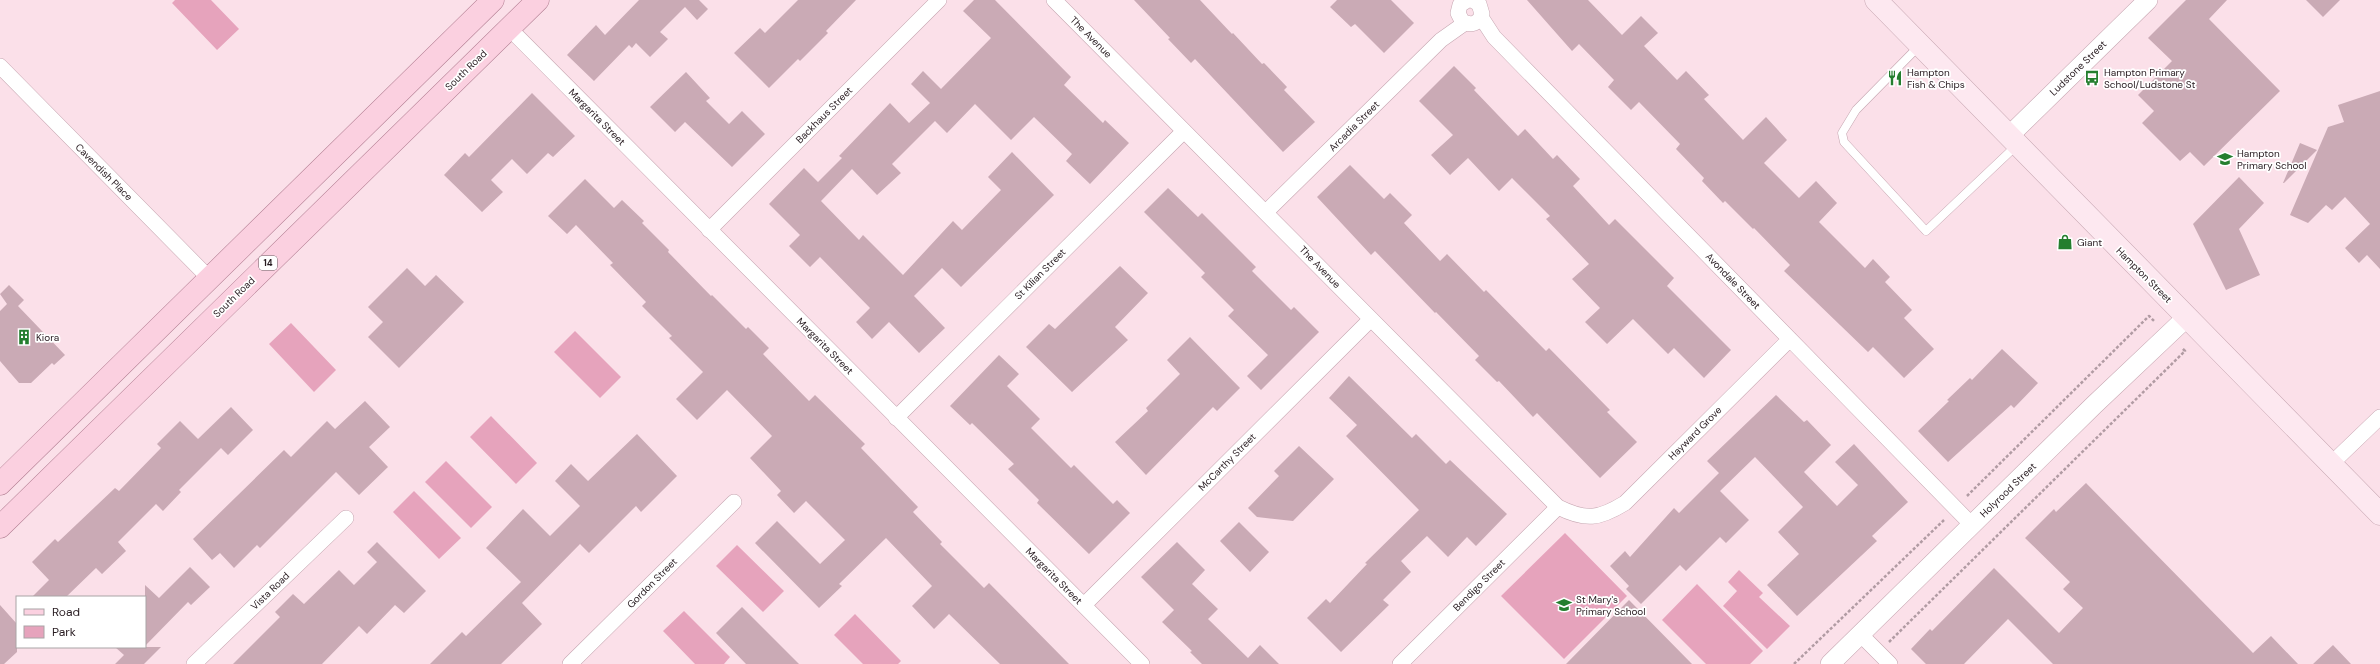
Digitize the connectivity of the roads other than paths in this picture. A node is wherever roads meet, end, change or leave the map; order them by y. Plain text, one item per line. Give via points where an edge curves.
1 (538, 0) edge
2 (939, 0) edge
3 (1054, 0) edge
4 (1876, 0) edge
5 (2148, 0) edge
6 (490, 3) edge
7 (1470, 7) edge
8 (509, 28) junction
9 (1920, 45) junction
10 (0, 66) edge
11 (1184, 131) junction
12 (2013, 141) junction
13 (1266, 212) junction
14 (709, 230) junction
15 (209, 278) junction
16 (2187, 317) junction
17 (1371, 319) junction
18 (1790, 339) junction
19 (2380, 417) edge
20 (896, 418) junction
21 (2331, 464) junction
22 (0, 484) edge
23 (734, 502) dead end
24 (1558, 507) junction
25 (2380, 514) edge
26 (1594, 517) joint
27 (346, 518) dead end
28 (1972, 525) junction
29 (0, 528) edge
30 (1084, 605) junction
31 (1860, 634) junction
32 (194, 664) edge
33 (570, 664) edge
34 (1142, 664) edge
35 (1400, 664) edge
36 (1830, 664) edge
37 (1890, 664) edge

1 - 8 main road, South Road / 14
2 - 14 street, Backhaus Street
3 - 11 street, The Avenue
4 - 9 main road, Hampton Street
5 - 12 street, Ludstone Street
6 - 8 main road
6 - 15 main road
7 - 13 street, Arcadia Street via 1441,40
7 - 18 street, Avondale Street via 1494,37
8 - 14 street, Margarita Street
8 - 29 main road, South Road / 14
9 - 12 main road, Hampton Street
9 - 12 lane via 1856,110 1842,133 1844,142 1926,231
10 - 15 street, Cavendish Place
11 - 13 street, The Avenue
11 - 20 street, St Kilian Street
12 - 16 main road, Hampton Street
13 - 17 street, The Avenue
14 - 20 street, Margarita Street
15 - 22 main road
16 - 21 main road, Hampton Street
16 - 28 street, Holyrood Street
17 - 24 street, The Avenue
17 - 30 street, McCarthy Street
18 - 26 street, Hayward Grove via 1625,503 1610,512
18 - 28 street, Avondale Street
19 - 21 street
20 - 30 street, Margarita Street
21 - 25 main road, Hampton Street
23 - 33 street, Gordon Street
24 - 26 street, The Avenue via 1576,516
24 - 35 street, Bendigo Street
27 - 32 street, Vista Road
28 - 31 street, Holyrood Street
30 - 34 street, Margarita Street
31 - 36 street, Holyrood Street
31 - 37 street

